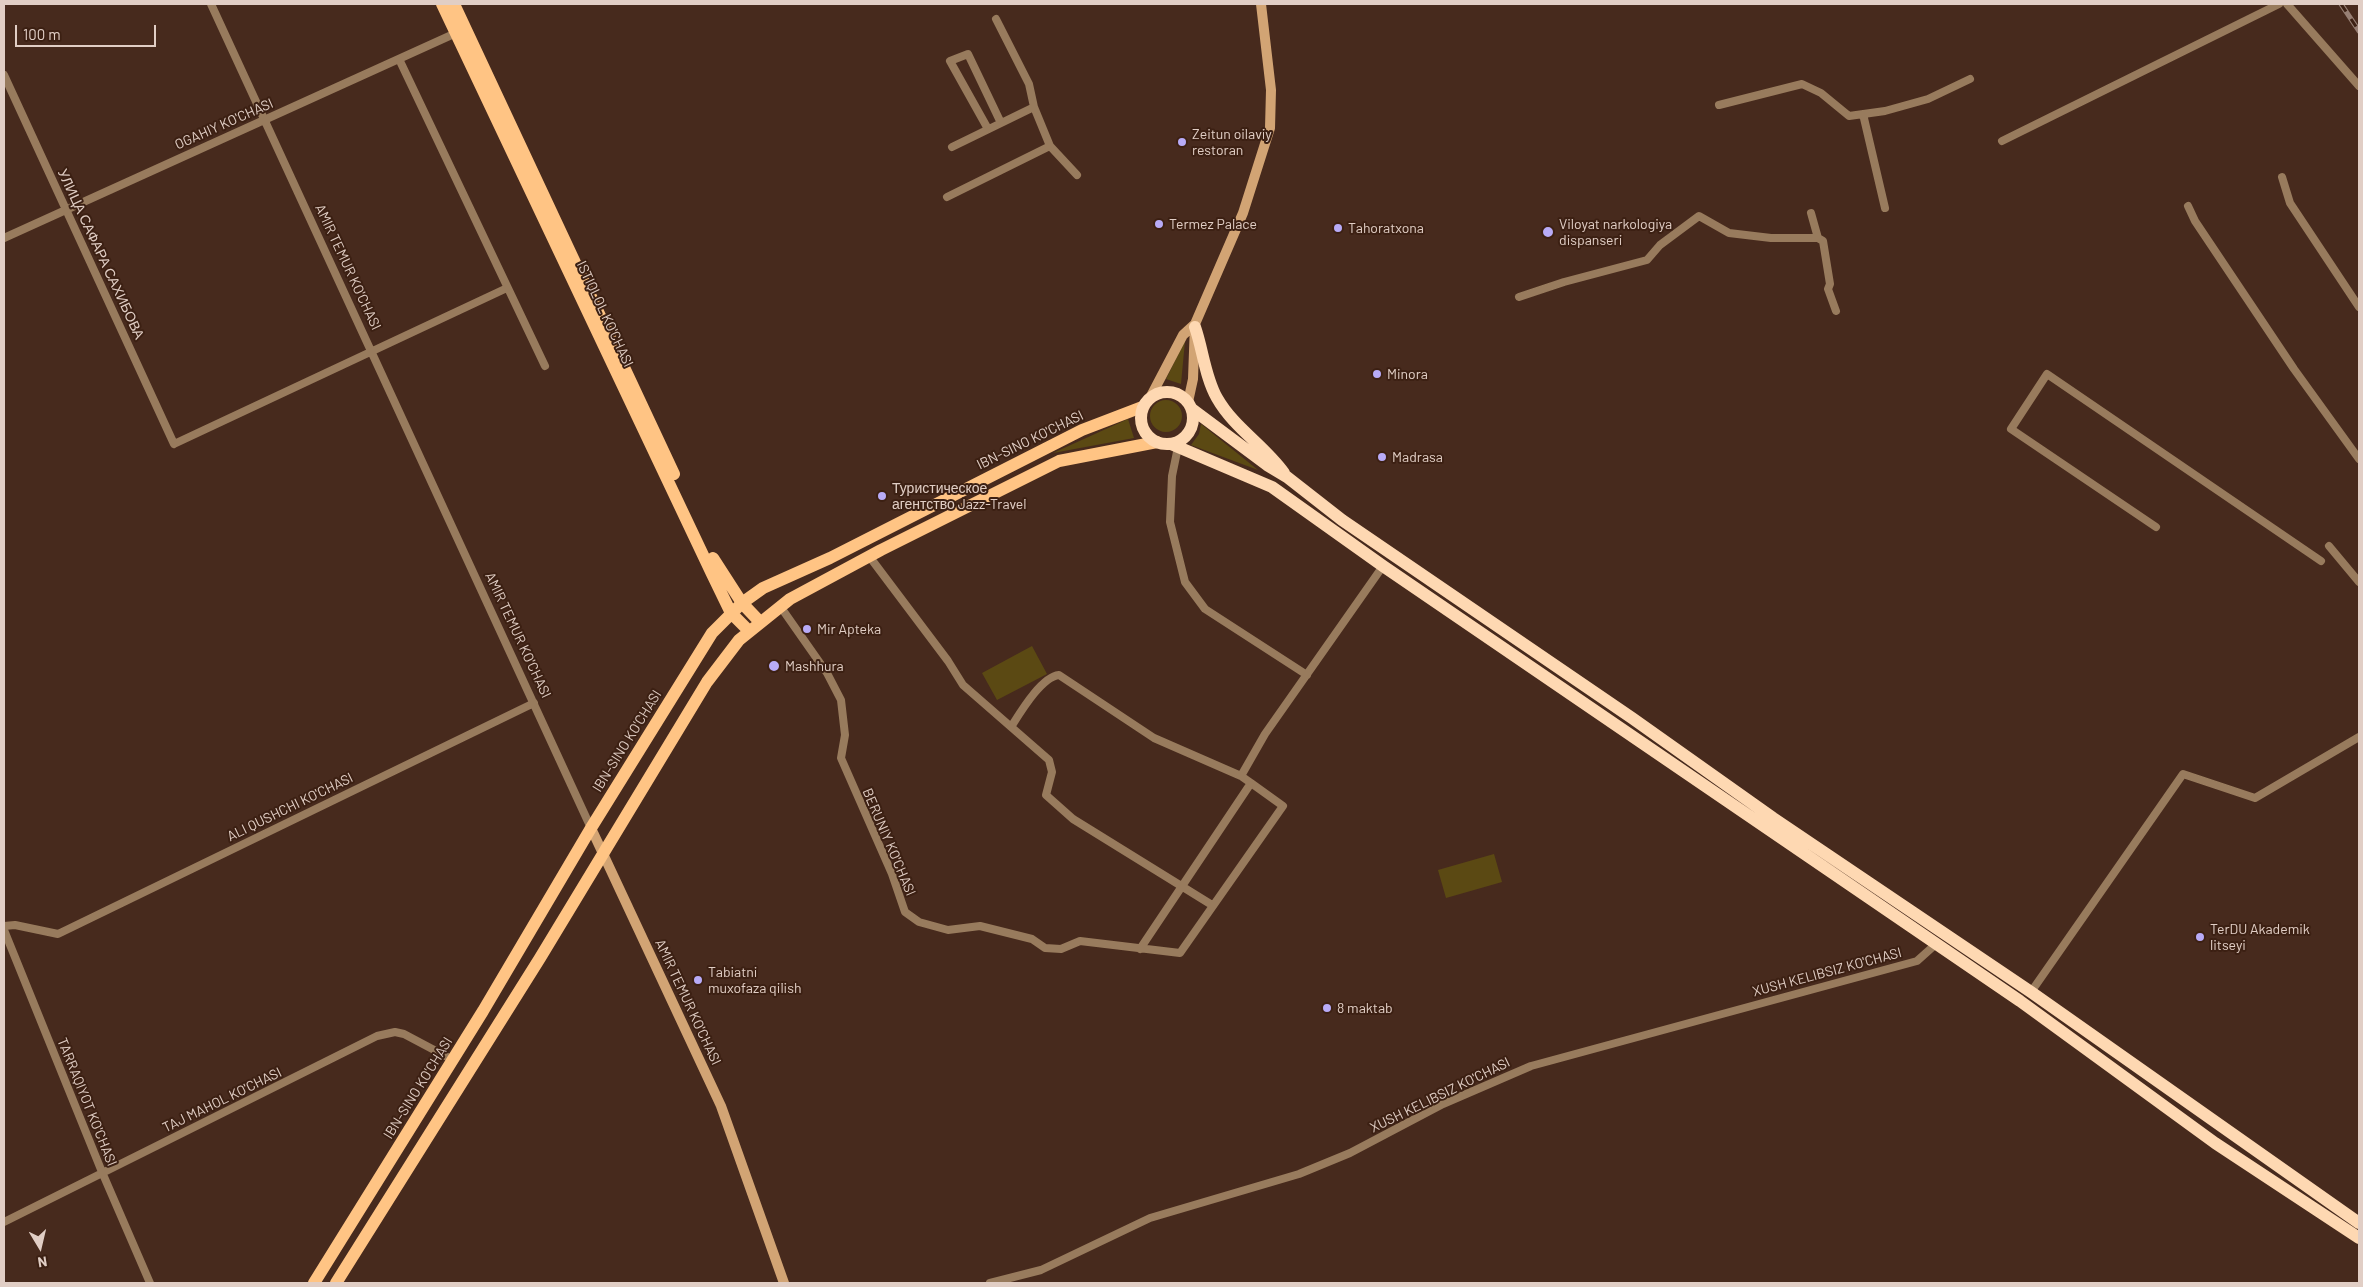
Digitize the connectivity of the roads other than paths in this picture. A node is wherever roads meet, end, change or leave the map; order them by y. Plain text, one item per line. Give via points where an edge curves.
1 (211, 4) edge
2 (442, 4) edge
3 (454, 4) edge
4 (1261, 4) edge
5 (2279, 4) edge
6 (2287, 4) edge
7 (996, 20) dead end
8 (456, 32) junction
9 (399, 59) junction
10 (4, 75) edge
11 (1970, 79) dead end
12 (2359, 86) edge
13 (1719, 105) dead end
14 (1034, 106) junction
15 (1863, 114) junction
16 (265, 119) junction
17 (1001, 123) junction
18 (988, 129) junction
19 (2002, 141) dead end
20 (1050, 146) junction
21 (952, 147) dead end
22 (1077, 175) dead end
23 (2282, 178) dead end
24 (947, 197) dead end
25 (2188, 206) dead end
26 (1885, 208) dead end
27 (67, 209) junction
28 (1811, 213) dead end
29 (4, 238) edge
30 (1818, 238) junction
31 (507, 288) junction
32 (1519, 297) dead end
33 (2359, 307) edge
34 (1836, 311) dead end
35 (1195, 325) junction
36 (372, 352) junction
37 (545, 366) dead end
38 (2064, 374) dead end
39 (2059, 382) junction
40 (1151, 396) junction
41 (1190, 406) junction
42 (1142, 407) junction
43 (1157, 442) junction
44 (1174, 445) junction
45 (2359, 459) edge
46 (1287, 477) junction
47 (2156, 527) dead end
48 (2329, 546) dead end
49 (869, 556) junction
50 (2321, 561) dead end
51 (1383, 566) junction
52 (2359, 582) edge
53 (742, 603) junction
54 (780, 606) junction
55 (731, 613) junction
56 (760, 622) junction
57 (749, 630) junction
58 (1306, 675) junction
59 (534, 703) junction
60 (1011, 727) junction
61 (2359, 737) edge
62 (1241, 776) junction
63 (1251, 783) junction
64 (591, 828) junction
65 (604, 854) junction
66 (1181, 886) junction
67 (1212, 906) junction
68 (4, 928) edge
69 (1936, 944) junction
70 (1140, 949) junction
71 (2031, 992) junction
72 (453, 1060) junction
73 (2201, 1112) junction
74 (2191, 1126) junction
75 (102, 1172) junction
76 (4, 1222) edge
77 (2359, 1223) edge
78 (2359, 1238) edge
79 (150, 1283) edge
80 (314, 1283) edge
81 (336, 1283) edge
82 (784, 1283) edge
83 (990, 1283) edge

1 - 16 street, AMIR TEMUR KO'CHASI
2 - 8 main road, ISTIQLOL KO'CHASI
3 - 53 main road, ISTIQLOL KO'CHASI via 719,570
4 - 35 main road via 1271,90 1270,128 1243,213
5 - 19 street
6 - 12 street
7 - 14 street via 1029,84
8 - 9 street, OGAHIY KO'CHASI
8 - 55 main road, ISTIQLOL KO'CHASI
9 - 16 street, OGAHIY KO'CHASI
9 - 31 street
10 - 27 street, УЛИЦА САФАРА САХИБОВА
11 - 15 street via 1928,99
13 - 15 street via 1802,84 1821,93 1849,116
14 - 17 street
14 - 20 street
15 - 26 street
16 - 27 street, OGAHIY KO'CHASI
16 - 36 street, AMIR TEMUR KO'CHASI
17 - 18 street
17 - 18 street via 968,54 950,61
18 - 21 street
20 - 22 street
20 - 24 street
23 - 33 street via 2290,203
25 - 45 street via 2294,369
27 - 29 street, OGAHIY KO'CHASI
27 - 36 street, УЛИЦА САФАРА САХИБОВА via 174,444
28 - 30 street
30 - 32 street via 1729,234 1699,216 1660,245 1647,260
30 - 34 street via 1823,241 1830,284 1828,289
31 - 36 street
31 - 37 street
35 - 40 main road via 1183,335
35 - 41 main road
35 - 46 highway via 1217,397 1238,426 1275,460
36 - 59 street, AMIR TEMUR KO'CHASI
38 - 39 street
39 - 47 street via 2048,374 2011,429
39 - 50 street
40 - 41 highway via 1170,392 1180,395
40 - 42 highway
41 - 44 highway via 1193,421 1189,431
41 - 46 highway
42 - 43 highway via 1142,428
42 - 53 main road, IBN-SINO KO'CHASI via 1082,430 830,558 763,588
43 - 44 highway
43 - 49 main road via 1060,461
44 - 51 highway via 1272,487
44 - 58 street via 1170,522 1186,582 1205,609
46 - 71 highway via 1350,525 1773,818
48 - 52 street
49 - 54 main road
49 - 60 street via 963,685
51 - 58 street
51 - 69 highway
53 - 55 main road, IBN-SINO KO'CHASI
53 - 56 main road, ISTIQLOL KO'CHASI
54 - 56 main road
54 - 70 street, BERUNIY KO'CHASI via 827,672 841,700 845,734 841,758 892,874 905,912 919,922 948,930 980,926 1032,939 1045,948 1061,949 1080,941
55 - 57 main road, ISTIQLOL KO'CHASI
55 - 64 main road, IBN-SINO KO'CHASI via 712,633
56 - 57 main road
57 - 65 main road via 708,682
58 - 62 street via 1265,734
59 - 64 street, AMIR TEMUR KO'CHASI
59 - 68 street, ALI QUSHCHI KO'CHASI via 58,934 15,925
60 - 62 street via 1030,698 1053,676 1059,675 1154,738
60 - 66 street via 1050,760 1052,772 1046,795 1073,819
61 - 71 street via 2256,798 2183,774
62 - 63 street
63 - 66 street
63 - 67 street, BERUNIY KO'CHASI via 1282,806
64 - 65 main road, AMIR TEMUR KO'CHASI
64 - 72 main road, IBN-SINO KO'CHASI
65 - 81 main road
65 - 82 main road, AMIR TEMUR KO'CHASI via 721,1106
66 - 67 street
66 - 70 street
67 - 70 street, BERUNIY KO'CHASI via 1180,953
68 - 75 street, TARRAQIYOT KO'CHASI
69 - 74 highway via 2036,1012
69 - 83 street, XUSH KELIBSIZ KO'CHASI via 1917,961 1531,1066 1443,1104 1350,1153 1299,1174 1150,1218 1041,1270
71 - 73 highway
72 - 75 street, TAJ MAHOL KO'CHASI via 404,1034 394,1032 377,1036
72 - 80 main road, IBN-SINO KO'CHASI
73 - 74 highway
73 - 77 highway
74 - 78 highway
75 - 76 street, TAJ MAHOL KO'CHASI
75 - 79 street, TARRAQIYOT KO'CHASI

